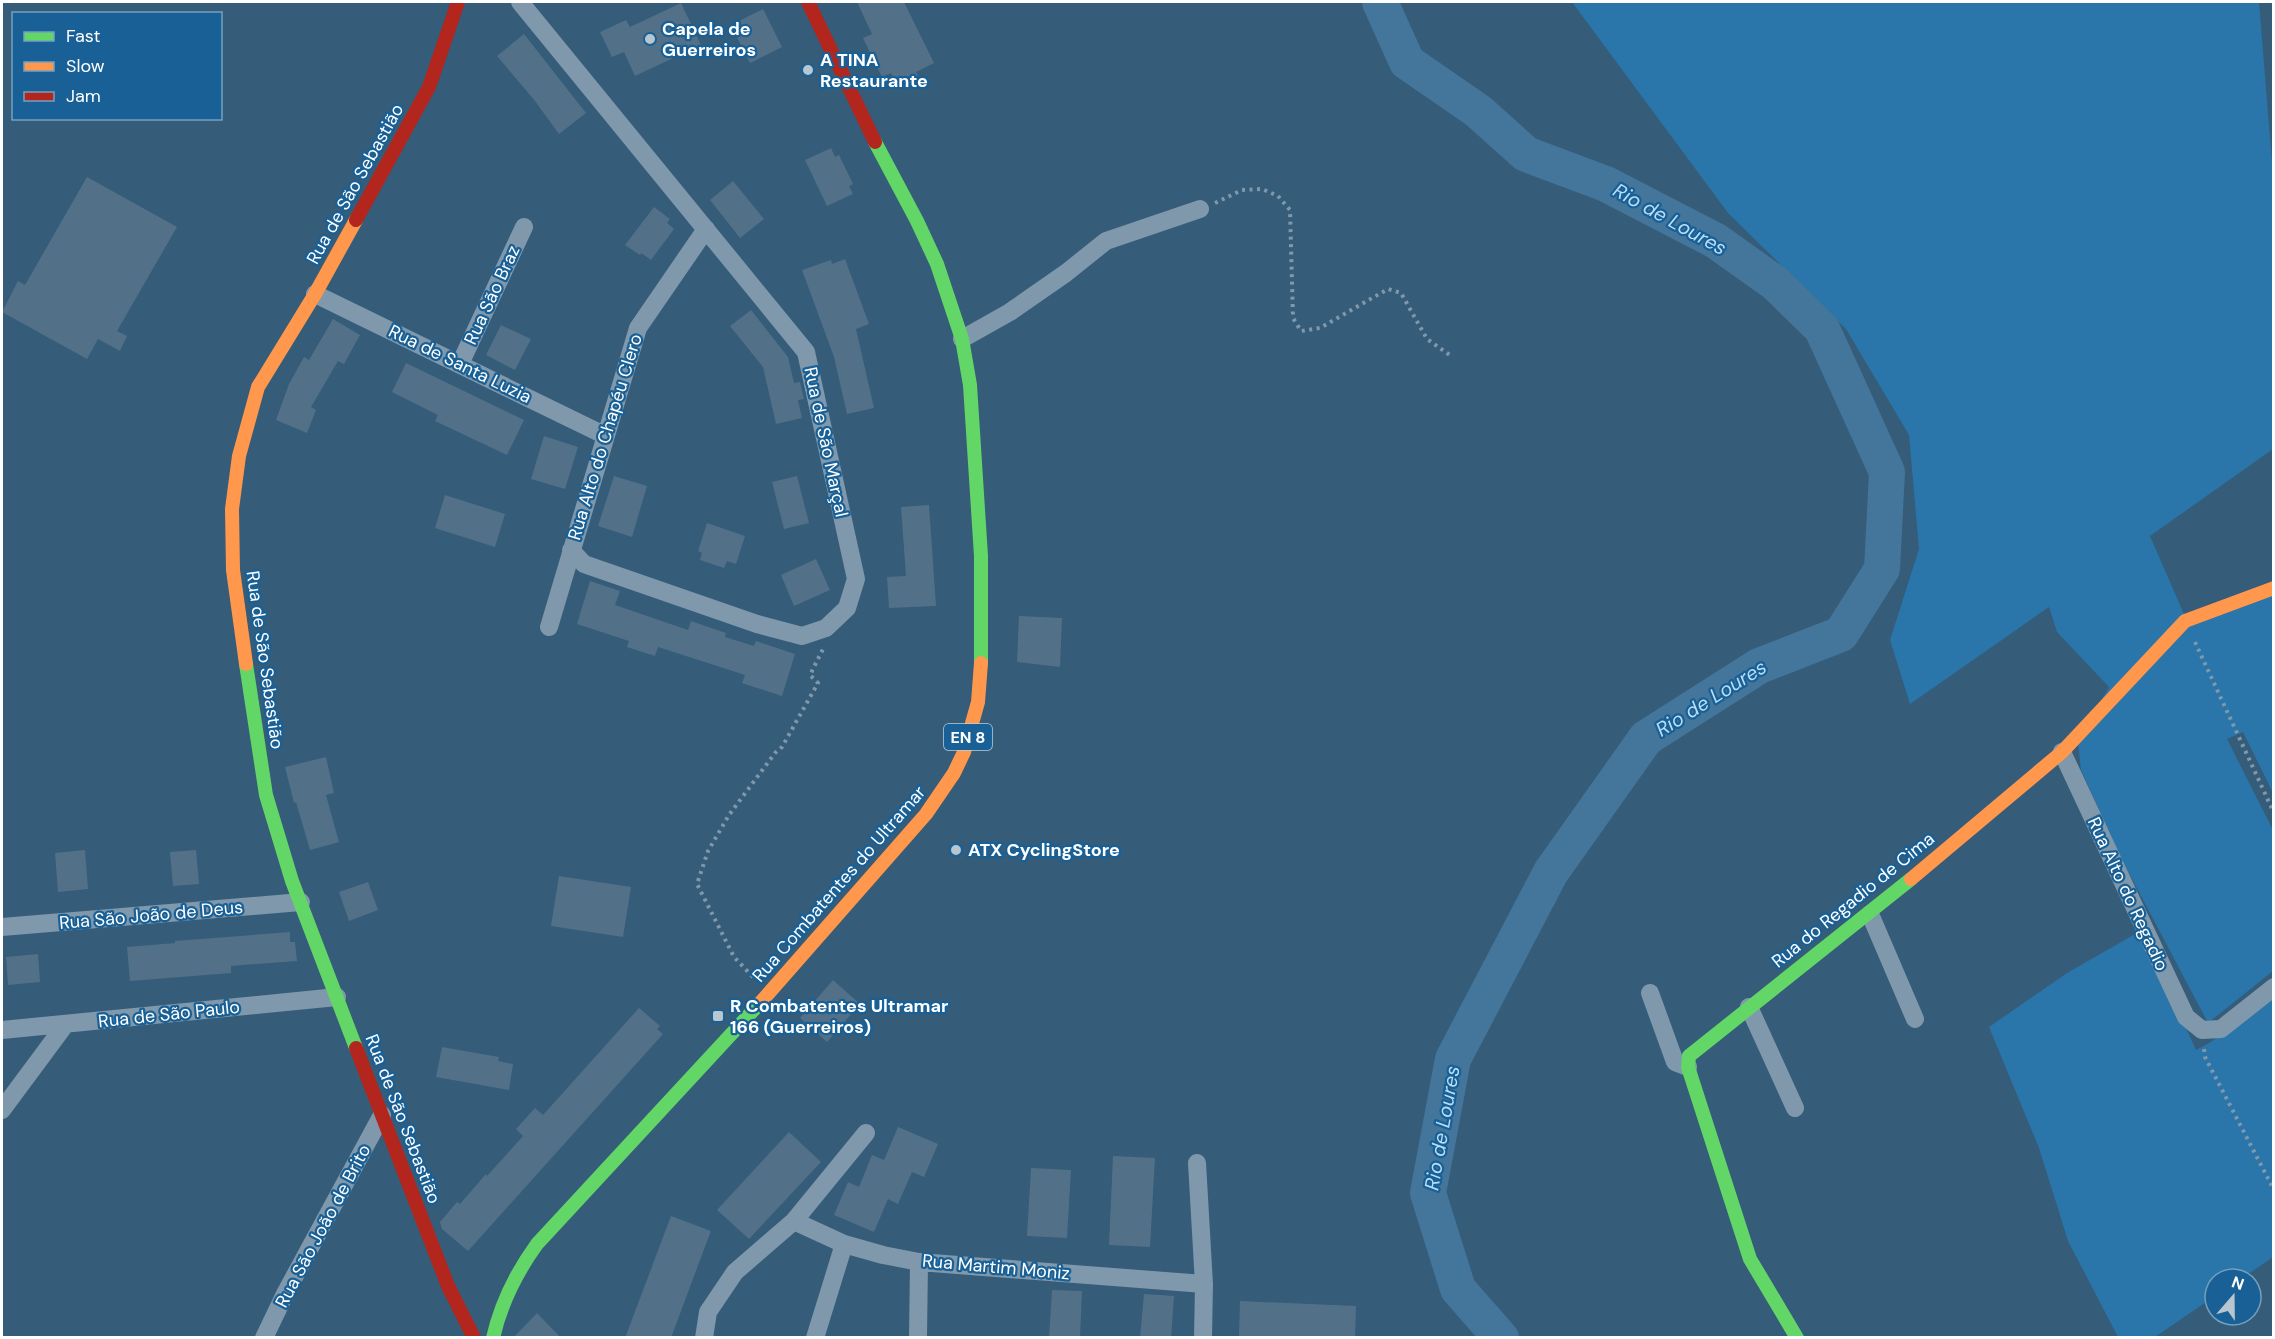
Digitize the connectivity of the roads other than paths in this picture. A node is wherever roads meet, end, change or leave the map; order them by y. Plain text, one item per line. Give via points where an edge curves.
1 (458, 2) edge
2 (520, 2) edge
3 (808, 2) edge
4 (1200, 210) road end
5 (524, 227) dead end
6 (706, 229) junction
7 (315, 294) junction
8 (962, 339) junction
9 (460, 364) junction
10 (604, 435) junction
11 (571, 550) junction
12 (2274, 588) edge
13 (549, 627) dead end
14 (2062, 752) junction
15 (301, 902) junction
16 (1870, 914) junction
17 (2, 927) edge
18 (2274, 987) edge
19 (1650, 993) dead end
20 (337, 997) junction
21 (1749, 1007) junction
22 (1915, 1019) dead end
23 (65, 1024) junction
24 (2, 1030) edge
25 (1688, 1067) junction
26 (1795, 1108) dead end
27 (2, 1110) edge
28 (382, 1115) junction
29 (866, 1133) dead end
30 (1197, 1163) dead end
31 (794, 1221) junction
32 (844, 1245) junction
33 (919, 1262) junction
34 (1204, 1284) junction
35 (264, 1338) edge
36 (474, 1338) edge
37 (493, 1338) edge
38 (704, 1338) edge
39 (815, 1338) edge
40 (918, 1338) edge
41 (1203, 1338) edge
42 (1797, 1338) edge

1 - 7 street, Rua de São Sebastião via 429,87
2 - 6 street, Rua de São Marçal
3 - 8 street, Rua Combatentes do Ultramar / EN 8 via 937,264
4 - 8 street via 1106,241 1010,312
5 - 9 street, Rua São Braz
6 - 10 street, Rua Alto do Chapéu Clero via 638,328
6 - 11 street, Rua de São Marçal via 806,352 856,579 847,608 826,628 802,636 584,564
7 - 9 street, Rua de Santa Luzia
7 - 15 street, Rua de São Sebastião via 258,387 239,456 232,509 233,570 266,795
8 - 37 street, Rua Combatentes do Ultramar / EN 8 via 970,385 981,556 978,702 964,752 926,814 769,993 537,1244 506,1293
9 - 10 street, Rua de Santa Luzia
10 - 11 street, Rua Alto do Chapéu Clero
11 - 13 street, Rua Alto do Chapéu Clero
12 - 14 street, Rua do Regadio de Cima via 2185,621
14 - 16 street, Rua do Regadio de Cima
14 - 18 street, Rua Alto do Regadio via 2186,1017 2202,1030 2220,1029
15 - 17 street, Rua São João de Deus
15 - 20 street, Rua de São Sebastião
16 - 21 street, Rua do Regadio de Cima
16 - 22 street
19 - 25 street via 1674,1062
20 - 23 street, Rua de São Paulo
20 - 28 street, Rua de São Sebastião
21 - 25 street, Rua do Regadio de Cima via 1689,1056
21 - 26 street
23 - 24 street, Rua de São Paulo
23 - 27 street
25 - 42 street via 1750,1259
28 - 35 street, Rua São João de Brito
28 - 36 street, Rua de São Sebastião via 448,1286
29 - 31 street
30 - 34 street
31 - 32 street, Rua Martim Moniz
31 - 38 street via 735,1272 708,1312
32 - 33 street, Rua Martim Moniz
32 - 39 street
33 - 34 street, Rua Martim Moniz
33 - 40 street
34 - 41 street

